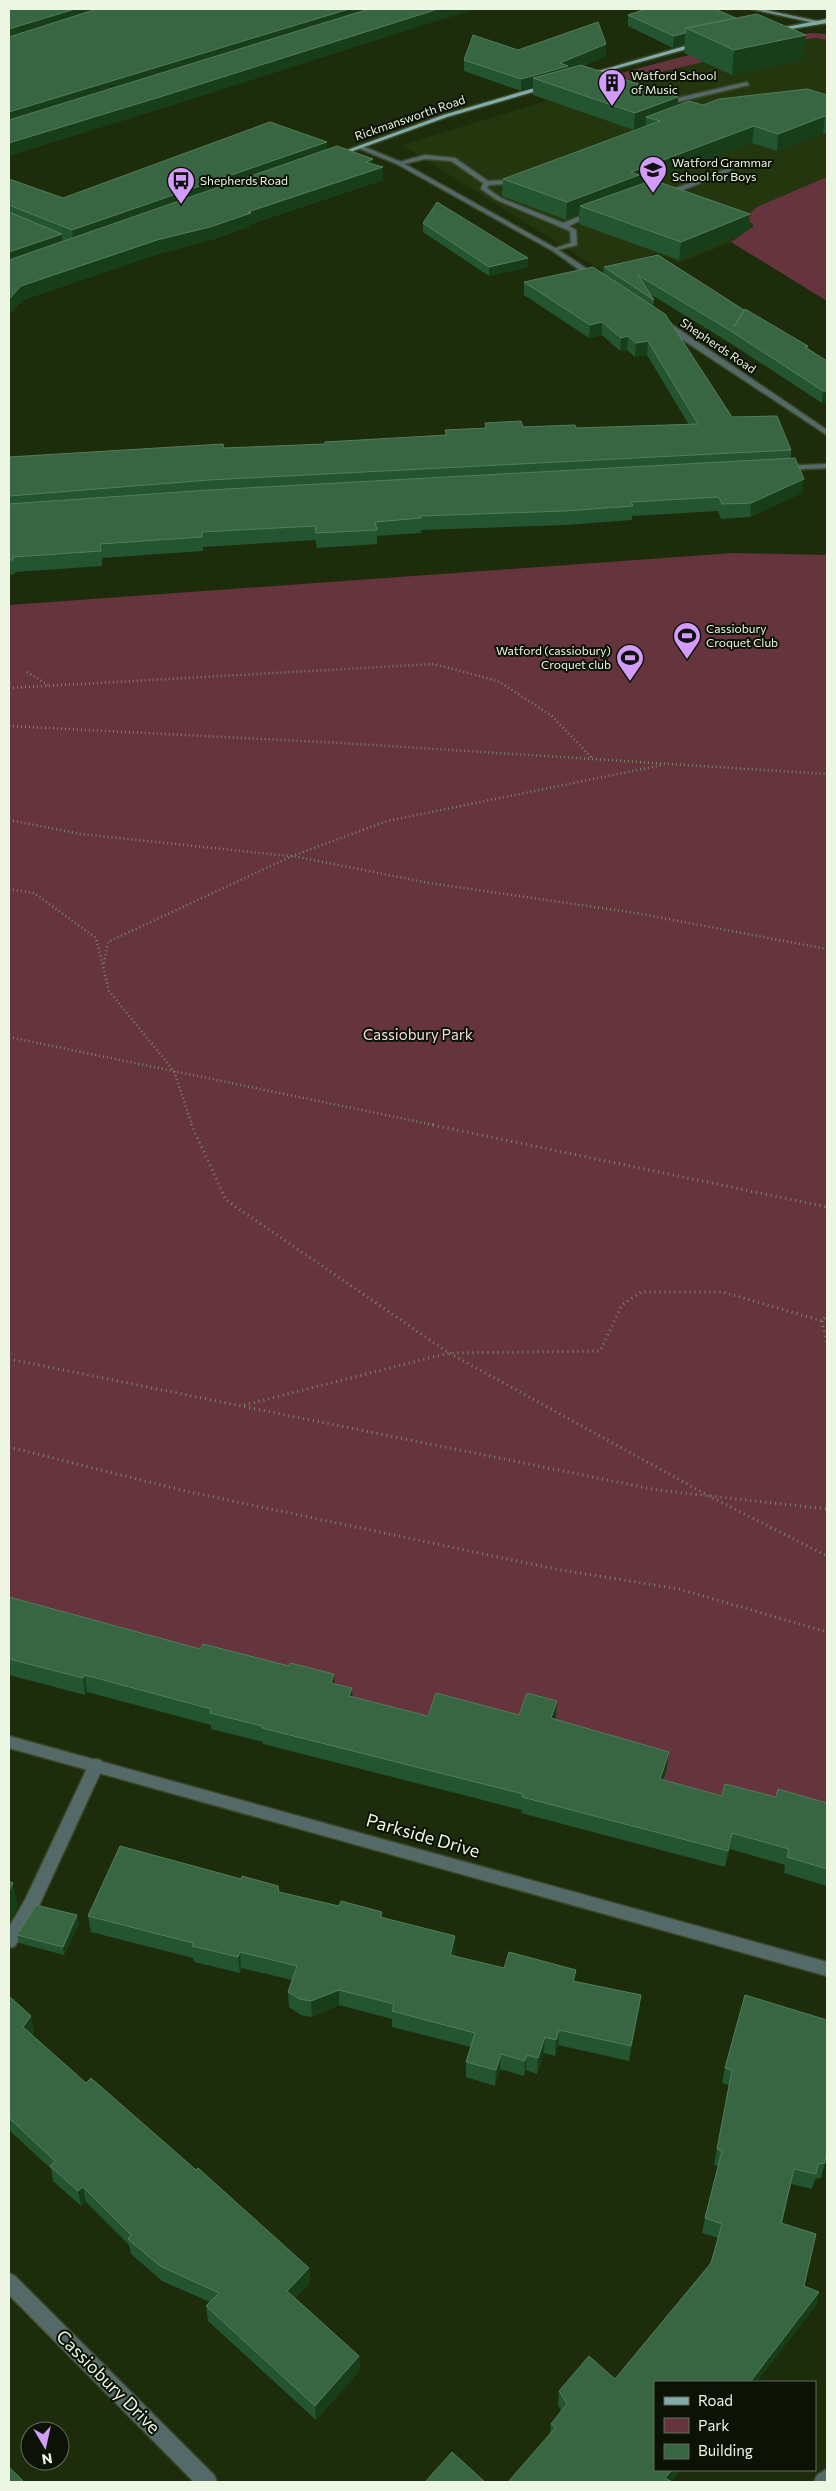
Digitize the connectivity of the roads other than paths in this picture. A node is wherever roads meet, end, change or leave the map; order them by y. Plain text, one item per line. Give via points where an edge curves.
1 (754, 9) edge
2 (827, 20) edge
3 (765, 22) edge
4 (819, 22) junction
5 (827, 25) edge
6 (762, 32) edge
7 (709, 42) edge
8 (581, 76) joint
9 (600, 80) edge
10 (555, 84) edge
11 (747, 84) edge
12 (653, 98) edge
13 (669, 102) junction
14 (684, 108) edge
15 (360, 147) junction
16 (324, 160) edge
17 (399, 164) junction
18 (729, 170) dead end
19 (527, 175) edge
20 (487, 183) junction
21 (655, 193) edge
22 (606, 208) edge
23 (562, 226) junction
24 (555, 250) junction
25 (604, 283) edge
26 (654, 317) edge
27 (827, 433) edge
28 (827, 466) edge
29 (772, 468) edge
30 (9, 1742) edge
31 (96, 1765) junction
32 (9, 1941) edge
33 (827, 1969) edge
34 (9, 2282) edge
35 (827, 2479) edge
36 (206, 2482) edge
37 (824, 2482) edge

1 - 3 street
1 - 4 street
2 - 4 main road
4 - 5 street
4 - 6 main road
7 - 8 main road
8 - 9 street
10 - 15 main road, Rickmansworth Road via 445,116
11 - 13 street
12 - 13 street
13 - 14 street
15 - 16 main road, Rickmansworth Road
15 - 17 street
17 - 20 street via 425,157 453,159
17 - 24 street
18 - 21 street via 681,188
19 - 20 street via 509,182
20 - 23 street via 483,188 499,199
22 - 23 street
23 - 24 street via 573,230 575,244
24 - 25 street
26 - 27 street, Shepherds Road
28 - 29 street
30 - 31 street, Parkside Drive
31 - 32 street via 31,1905
31 - 33 street, Parkside Drive
34 - 36 street, Cassiobury Drive
35 - 37 street

